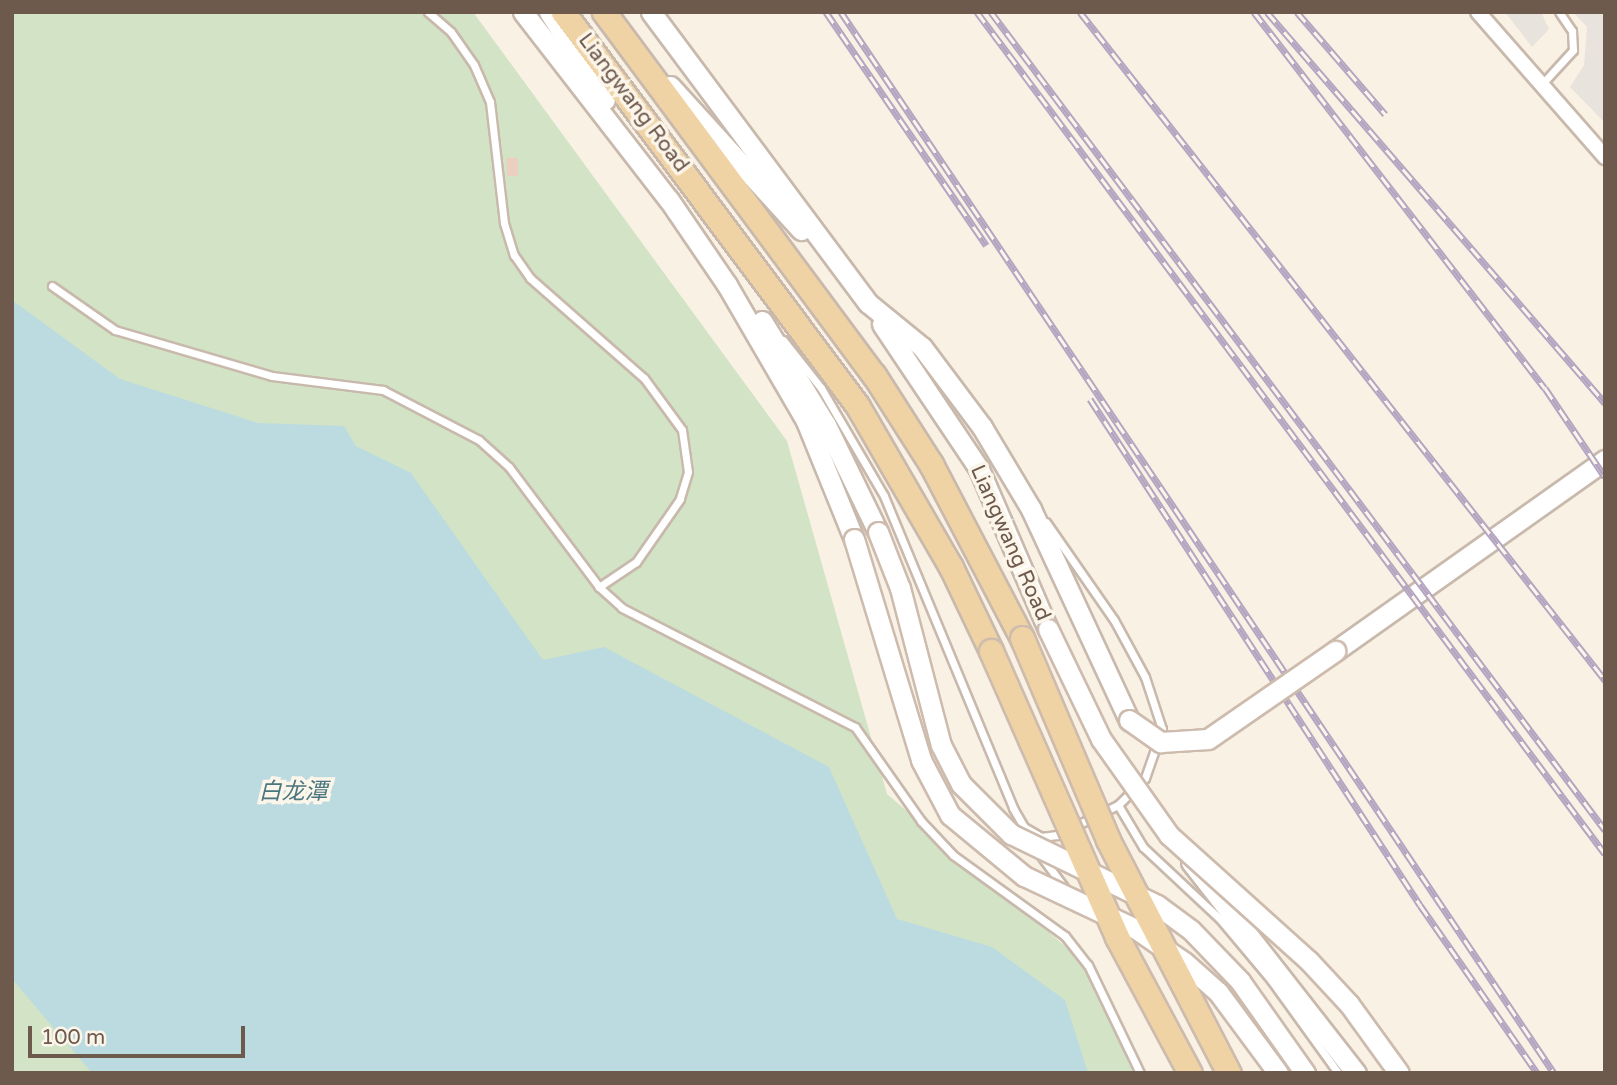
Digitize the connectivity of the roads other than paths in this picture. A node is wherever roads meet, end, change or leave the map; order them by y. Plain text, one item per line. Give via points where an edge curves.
1 (428, 12) edge
2 (523, 12) edge
3 (550, 12) edge
4 (564, 12) edge
5 (651, 12) edge
6 (1478, 12) edge
7 (1559, 12) edge
8 (606, 15) edge
9 (1542, 83) junction
10 (1605, 157) edge
11 (669, 201) junction
12 (52, 286) dead end
13 (867, 303) junction
14 (758, 315) junction
15 (1605, 460) edge
16 (1018, 487) junction
17 (599, 587) junction
18 (1118, 805) junction
19 (1024, 827) junction
20 (1169, 835) junction
21 (1140, 1073) edge
22 (1190, 1073) edge
23 (1199, 1073) edge
24 (1229, 1073) edge
25 (1278, 1073) edge
26 (1305, 1073) edge
27 (1338, 1073) edge
28 (1356, 1073) edge
29 (1399, 1073) edge

1 - 17 lane via 451,32 474,65 490,102 504,223 514,255 530,278 644,378 682,430 688,472 680,499 636,562
2 - 11 street
3 - 11 street
4 - 22 main road, Liangwang Road, bridge via 857,405 951,567 1117,937
5 - 13 street
6 - 9 street
7 - 9 lane via 1572,31 1573,50
8 - 13 street, Liangwang Road
8 - 24 main road, Liangwang Road, bridge via 874,375 982,555 1108,841
9 - 10 street
11 - 14 street
11 - 25 street, bridge via 806,421 854,539 921,760 950,815 1024,876 1136,929 1184,962 1218,992
12 - 17 lane via 115,330 272,376 383,390 432,411 479,440 509,467
13 - 16 street via 922,346 982,427
13 - 20 street, Liangwang Road, bridge via 979,469 1101,739
14 - 19 lane via 821,388 884,496
14 - 26 street, bridge via 827,425 878,531 900,588 942,745 961,783 1011,834 1157,905 1191,930 1240,981
15 - 16 street, bridge via 1209,738 1161,742 1129,720
16 - 18 lane via 1086,576 1158,707 1162,729 1155,758 1144,778
17 - 21 lane via 622,608 855,727 921,821 953,855 1065,936 1088,965
18 - 19 lane via 1057,835 1041,837
18 - 27 lane via 1143,847 1220,919
19 - 23 lane via 1059,883 1118,919
20 - 28 street, bridge
20 - 29 street, Liangwang Road, bridge via 1309,961 1349,1004

